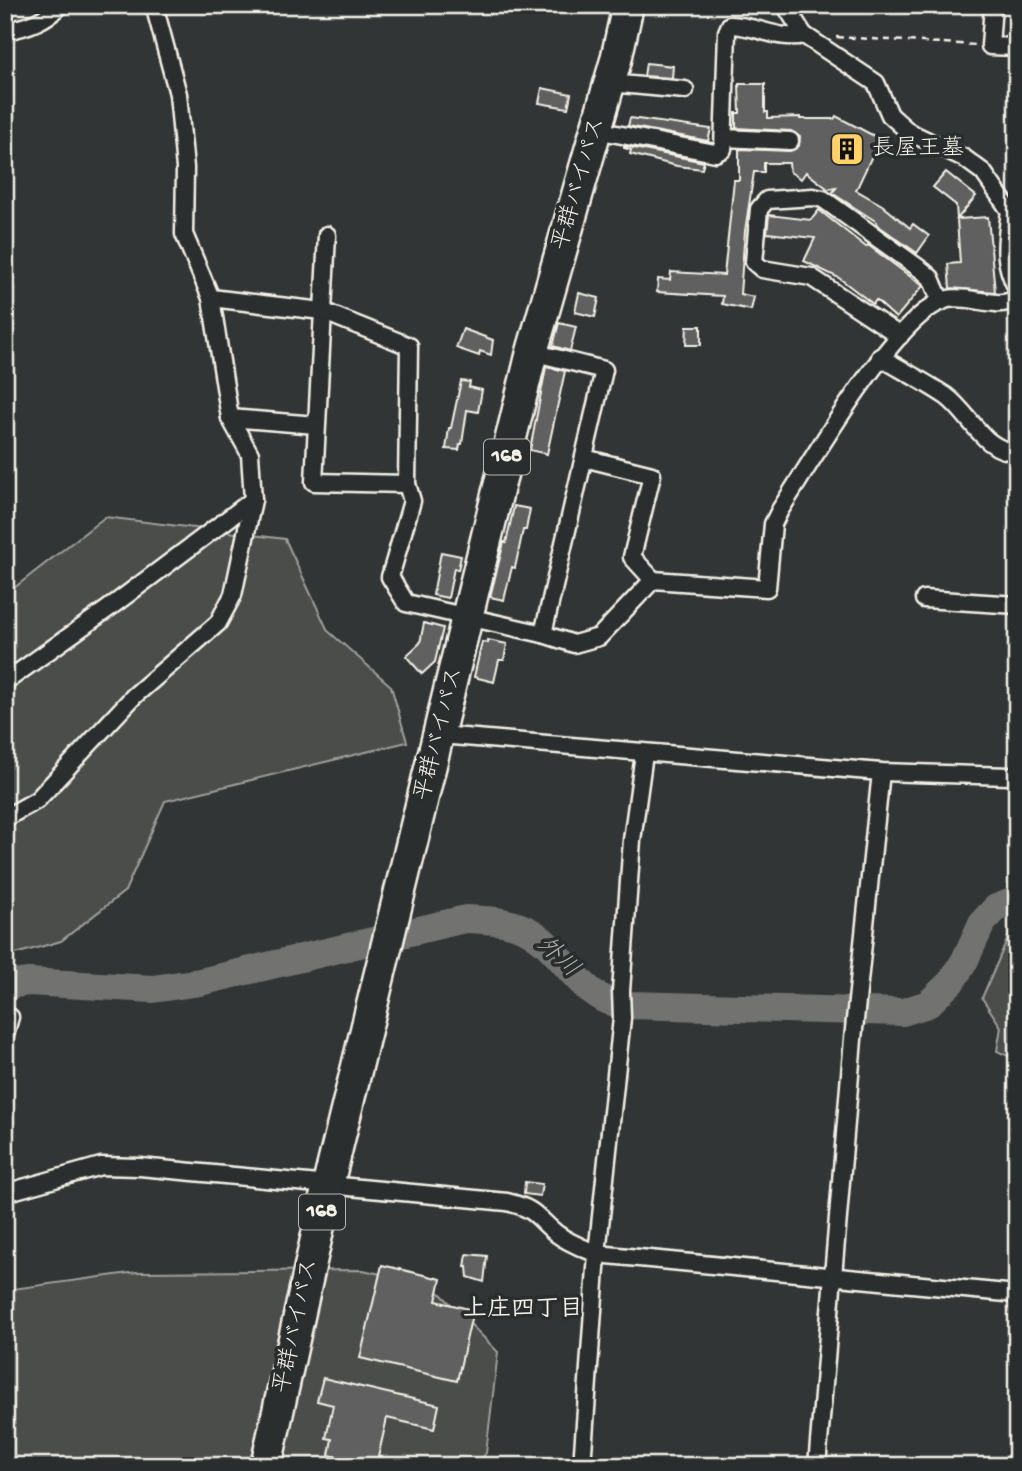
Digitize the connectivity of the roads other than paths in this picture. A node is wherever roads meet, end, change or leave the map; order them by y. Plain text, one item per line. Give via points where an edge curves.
1 (61, 5) edge
2 (154, 5) edge
3 (628, 5) edge
4 (785, 5) edge
5 (993, 5) edge
6 (5, 31) edge
7 (804, 35) junction
8 (1017, 47) edge
9 (610, 83) junction
10 (685, 90) dead end
11 (596, 130) junction
12 (723, 138) junction
13 (790, 141) dead end
14 (327, 235) dead end
15 (1017, 289) edge
16 (211, 298) junction
17 (1017, 300) edge
18 (941, 302) junction
19 (323, 311) junction
20 (900, 336) junction
21 (532, 352) junction
22 (880, 357) junction
23 (230, 418) junction
24 (316, 425) junction
25 (1017, 452) edge
26 (584, 458) junction
27 (407, 484) junction
28 (253, 500) junction
29 (653, 580) junction
30 (924, 599) dead end
31 (1017, 605) edge
32 (468, 616) junction
33 (542, 634) junction
34 (5, 682) edge
35 (440, 734) junction
36 (644, 754) junction
37 (881, 772) junction
38 (1017, 779) edge
39 (5, 818) edge
40 (9, 1017) dead end
41 (5, 1035) edge
42 (328, 1185) junction
43 (5, 1193) edge
44 (597, 1254) junction
45 (834, 1275) junction
46 (1017, 1294) edge
47 (266, 1466) edge
48 (582, 1466) edge
49 (817, 1466) edge

1 - 6 street via 31,26
2 - 16 street via 178,94 185,168 184,234
3 - 9 highway, 平群バイパス / 168
4 - 7 street
5 - 8 street via 990,46
7 - 12 street via 791,38 730,25
7 - 15 street via 876,83 890,115 909,132 983,172 1010,211 1005,251 1007,271
9 - 10 street
9 - 11 highway, 平群バイパス / 168
11 - 12 street via 715,153 723,149
11 - 21 highway, 平群バイパス / 168
12 - 13 street
14 - 19 street
16 - 19 street
16 - 23 street
17 - 18 street via 999,304 950,298
18 - 20 street via 918,316
18 - 20 street via 923,271 823,200 767,200 759,209 754,262 762,269 811,277
19 - 24 street
19 - 27 street via 409,346
20 - 22 street
21 - 26 street via 604,370
21 - 32 highway, 平群バイパス / 168
22 - 25 street via 949,398 994,446
22 - 29 street via 773,524 767,588
23 - 24 street
23 - 28 street via 250,454
24 - 27 street via 314,482
26 - 29 street via 652,475 632,557
26 - 33 street
27 - 32 street via 412,501 390,577 406,603
28 - 34 street
28 - 39 street via 233,594 218,623 134,696 37,800
29 - 33 street via 599,637 574,644
30 - 31 street
32 - 33 street
32 - 35 highway, 平群バイパス / 168
35 - 36 street
35 - 42 highway, 平群バイパス / 168
36 - 37 street
36 - 44 street via 632,840 622,1017
37 - 38 street
37 - 45 street
40 - 41 street
42 - 43 street via 101,1166
42 - 44 street via 523,1206 556,1233
42 - 47 highway, 平群バイパス / 168
44 - 45 street
44 - 48 street
45 - 46 street
45 - 49 street

